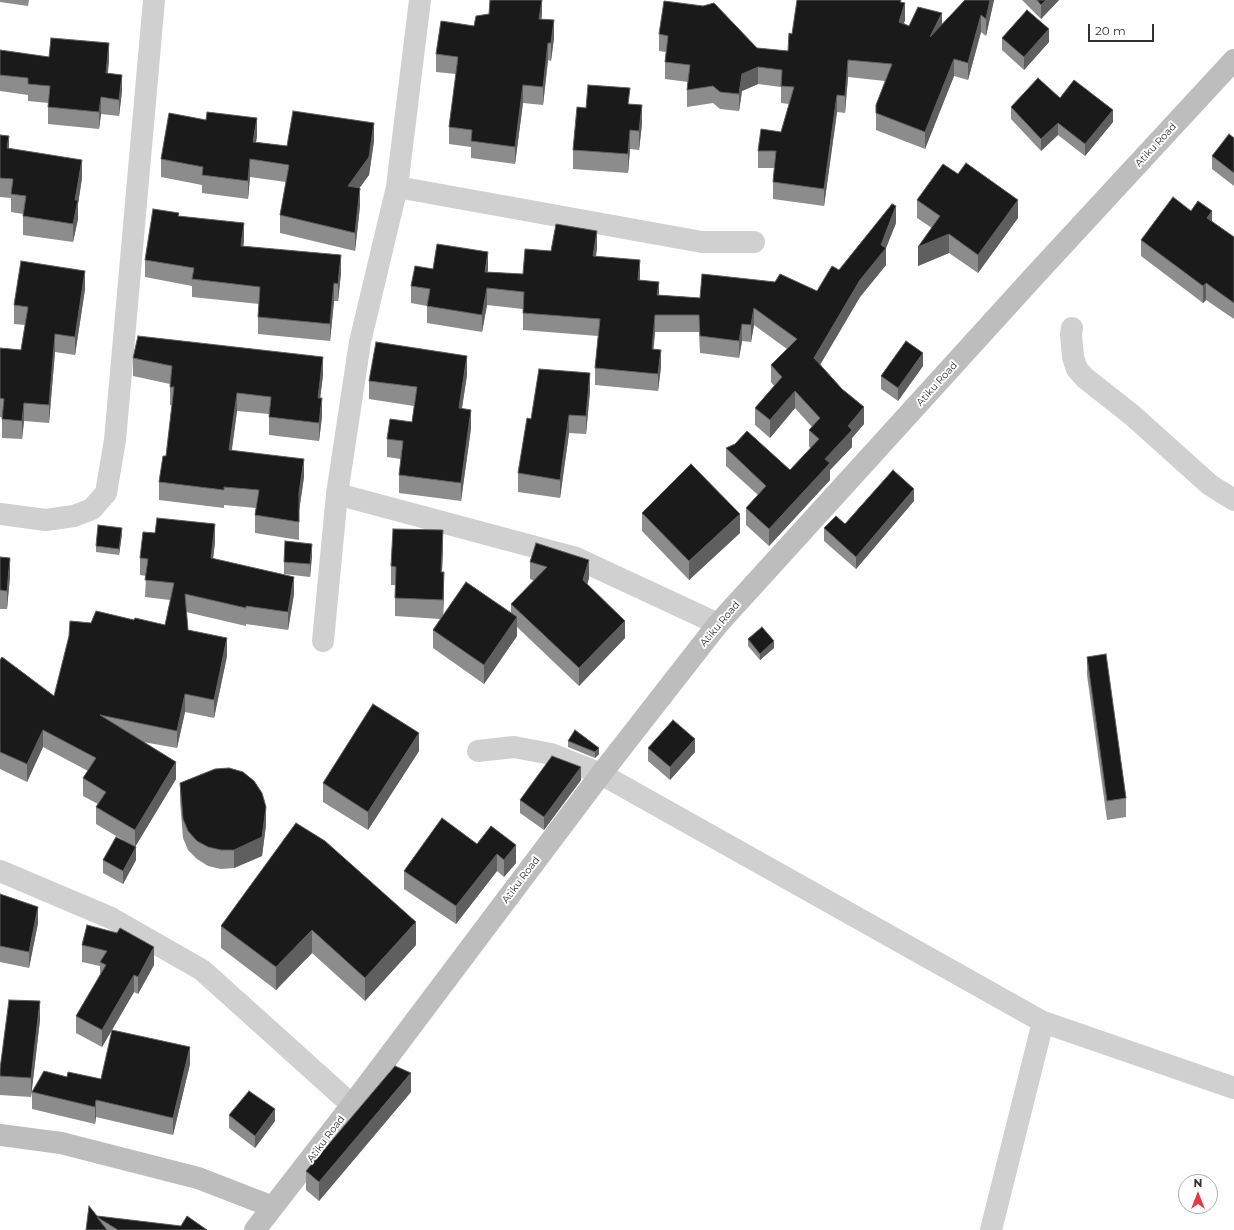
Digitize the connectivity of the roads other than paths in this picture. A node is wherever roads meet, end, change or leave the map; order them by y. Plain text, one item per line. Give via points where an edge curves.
1 (154, 0) edge
2 (420, 0) edge
3 (1234, 60) edge
4 (398, 187) junction
5 (754, 242) dead end
6 (1072, 328) dead end
7 (337, 494) junction
8 (1234, 500) edge
9 (0, 514) edge
10 (718, 624) junction
11 (323, 641) dead end
12 (478, 751) dead end
13 (601, 774) junction
14 (0, 871) edge
15 (1043, 1022) junction
16 (1234, 1088) edge
17 (352, 1105) junction
18 (0, 1135) edge
19 (273, 1207) junction
20 (255, 1230) edge
21 (991, 1230) edge

1 - 9 street via 115,440 106,493 92,509 74,516 46,520
2 - 4 street
3 - 10 street, Atiku Road
4 - 5 street via 702,242
4 - 7 street via 360,342
6 - 8 street via 1073,357 1077,369 1085,378 1132,415 1210,485
7 - 10 street via 576,558
7 - 11 street
10 - 13 street, Atiku Road
12 - 13 street via 521,748 551,754
13 - 15 street
13 - 17 street, Atiku Road
14 - 17 street via 111,918 202,970
15 - 16 street
15 - 21 street
17 - 19 street, Atiku Road
18 - 19 street via 61,1143 198,1178
19 - 20 street, Atiku Road

